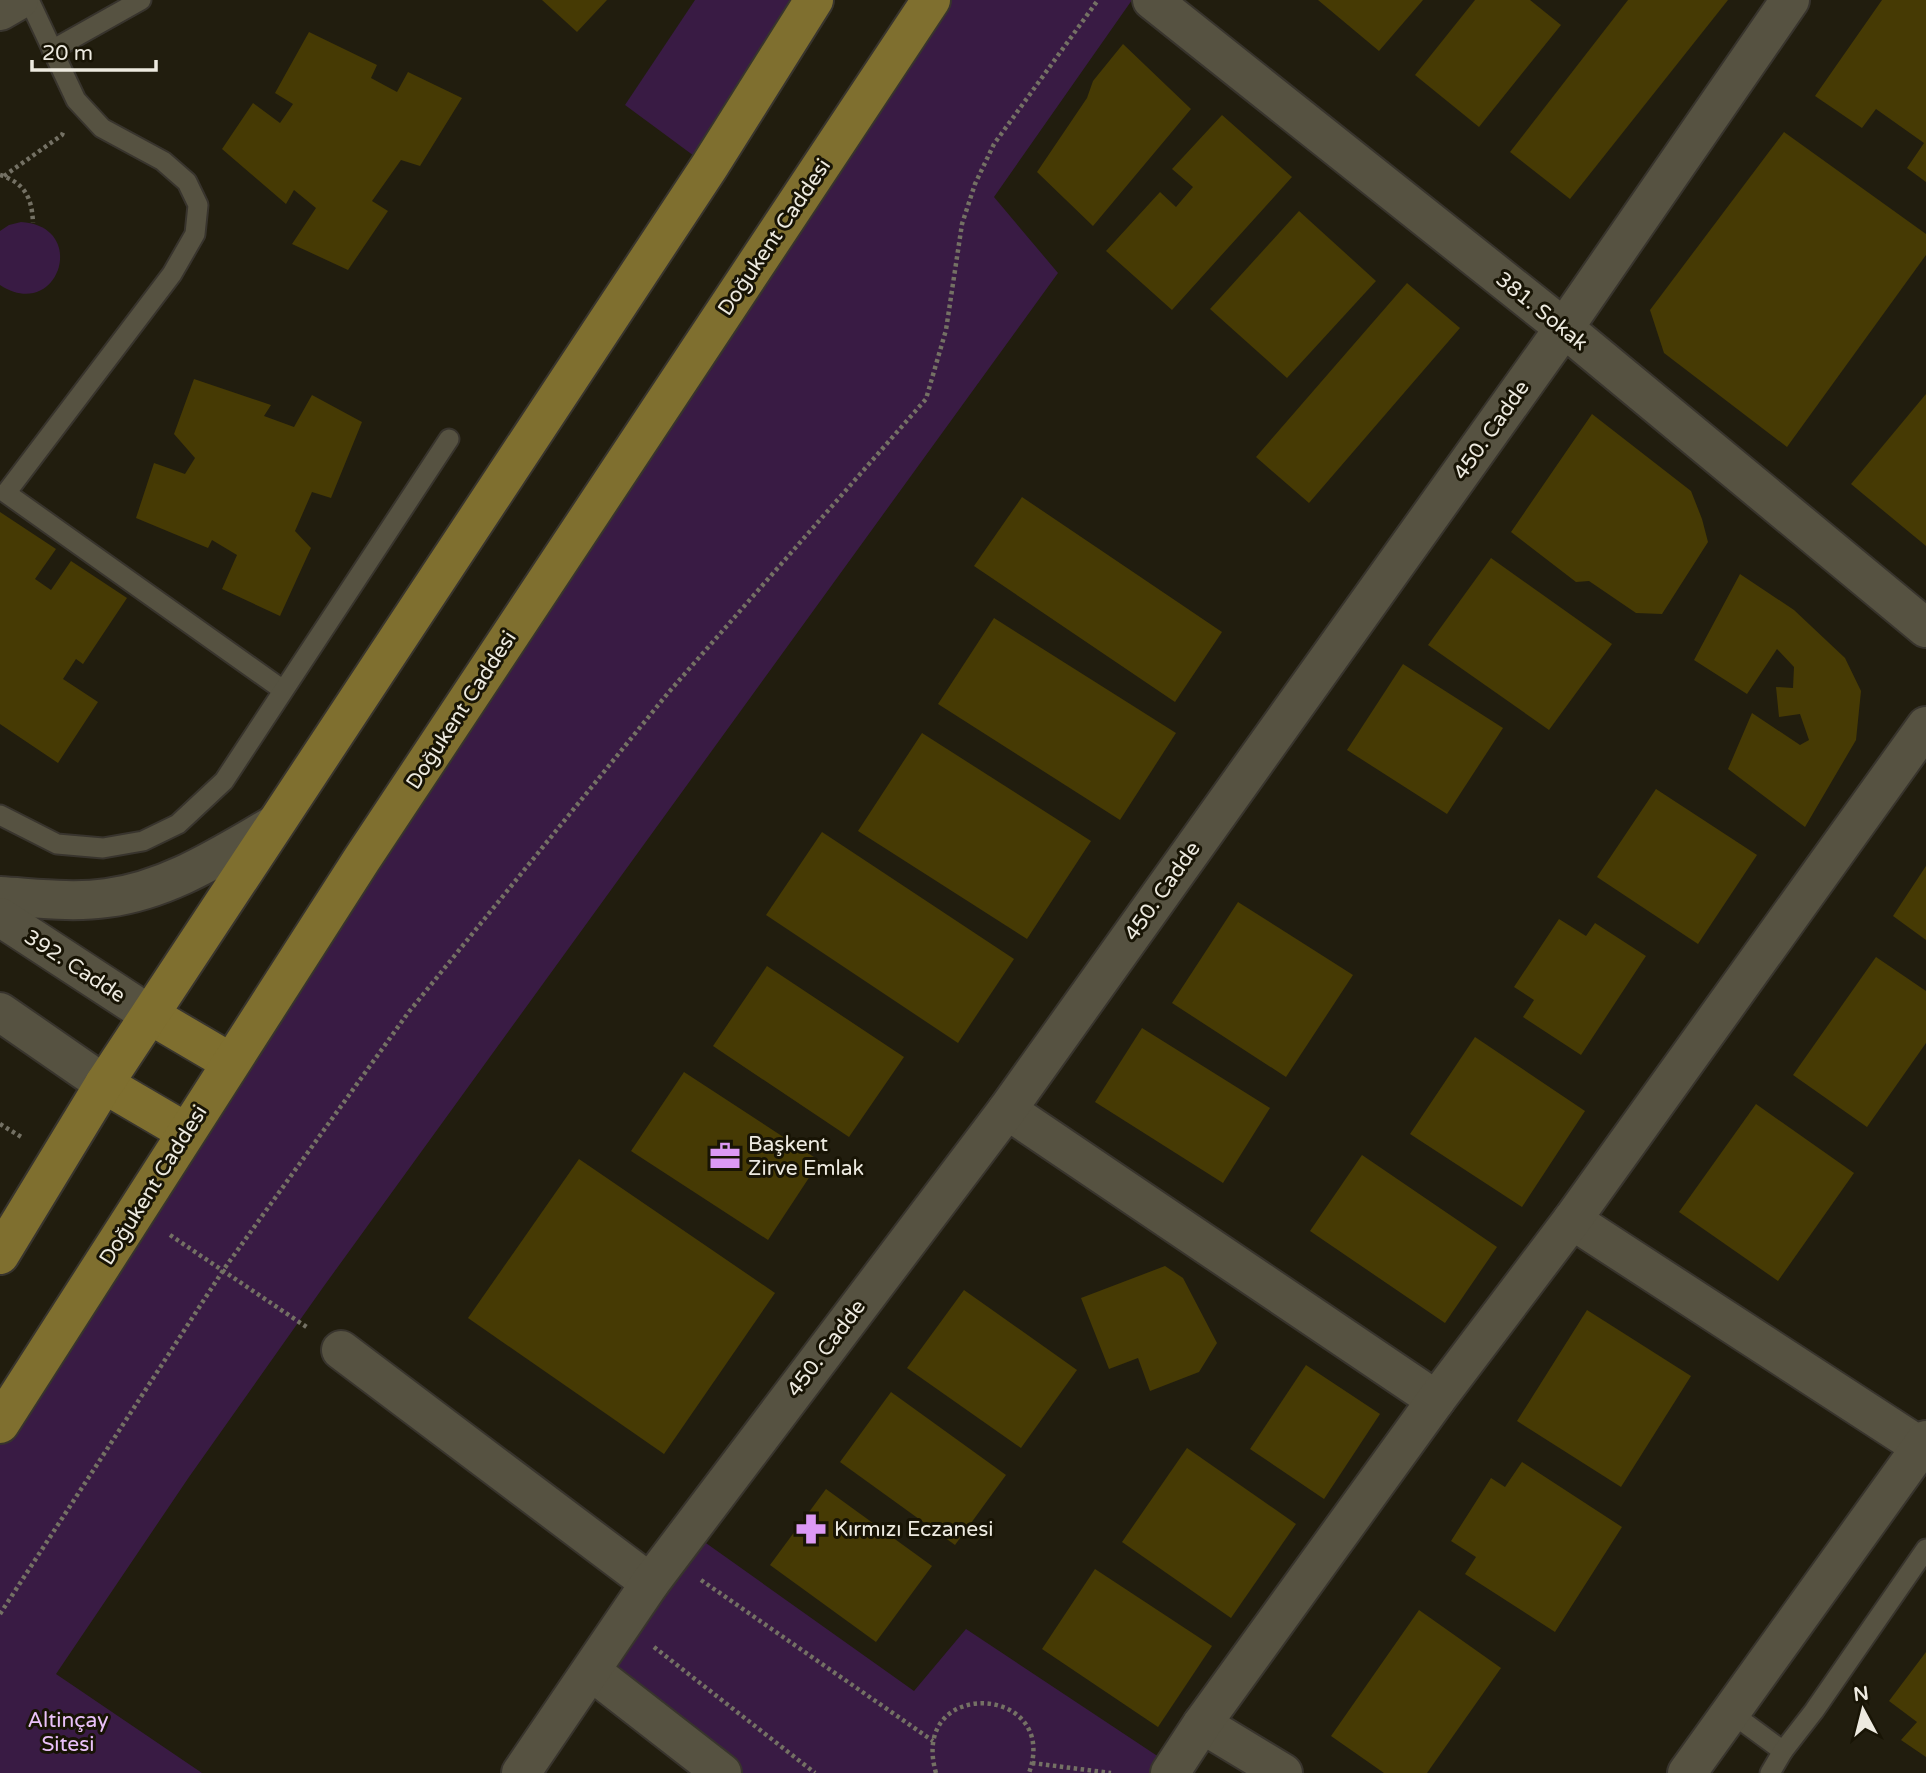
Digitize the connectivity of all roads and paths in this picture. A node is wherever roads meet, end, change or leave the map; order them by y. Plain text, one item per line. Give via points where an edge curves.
1 (19, 0) edge
2 (29, 0) edge
3 (141, 0) edge
4 (814, 0) edge
5 (931, 0) edge
6 (1098, 0) edge
7 (1152, 0) edge
8 (1790, 0) edge
9 (0, 11) edge
10 (52, 50) junction
11 (76, 100) junction
12 (2, 175) edge
13 (33, 223) dead end
14 (1564, 328) junction
15 (449, 439) dead end
16 (1926, 628) edge
17 (283, 690) junction
18 (1926, 726) edge
19 (0, 815) edge
20 (272, 826) junction
21 (0, 896) edge
22 (0, 917) edge
23 (0, 1012) edge
24 (150, 1015) junction
25 (230, 1062) junction
26 (104, 1084) junction
27 (1007, 1110) junction
28 (186, 1132) junction
29 (1572, 1220) junction
30 (0, 1255) edge
31 (341, 1350) dead end
32 (1436, 1400) junction
33 (0, 1424) edge
34 (1923, 1443) edge
35 (1926, 1549) edge
36 (659, 1570) junction
37 (0, 1614) edge
38 (623, 1622) junction
39 (591, 1671) junction
40 (1730, 1712) junction
41 (1202, 1724) junction
42 (933, 1741) junction
43 (1783, 1751) junction
44 (1032, 1763) junction
45 (1698, 1769) edge
46 (521, 1773) edge
47 (722, 1773) edge
48 (815, 1773) edge
49 (936, 1773) edge
50 (1029, 1773) edge
51 (1111, 1773) edge
52 (1170, 1773) edge
53 (1283, 1773) edge
54 (1770, 1773) edge

1 - 9 street
2 - 10 lane
3 - 10 lane
4 - 20 main road via 709,167
5 - 25 main road, Doğukent Caddesi
6 - 37 path via 994,144 975,184 962,224 946,330 926,399 668,693 408,1013 224,1269
7 - 14 street, 381. Sokak
8 - 14 street, 450. Cadde
10 - 11 lane
11 - 12 path via 62,135
11 - 17 lane via 102,128 163,162 187,182 198,205 195,234 172,274 6,493
12 - 13 path via 20,184 32,206
14 - 16 street, 381. Sokak
14 - 27 street, 450. Cadde
15 - 17 lane
17 - 19 lane via 224,781 178,824 143,841 103,848 57,844
18 - 29 street
20 - 21 street via 152,888 106,899
20 - 24 main road
22 - 24 street, 392. Cadde
23 - 26 street
24 - 25 main road
24 - 26 main road
25 - 28 main road, Doğukent Caddesi
26 - 28 main road
26 - 30 main road
27 - 32 street
27 - 36 street, 450. Cadde
28 - 33 main road, Doğukent Caddesi
29 - 32 street
29 - 34 street
31 - 36 street
32 - 41 street
34 - 40 street
35 - 43 lane
36 - 38 street, 450. Cadde
36 - 42 path
38 - 39 street, 450. Cadde
38 - 48 path
39 - 46 street, 450. Cadde
39 - 47 street
40 - 43 lane
40 - 45 street
41 - 52 street
41 - 53 street
42 - 44 path via 950,1713 965,1704 998,1704 1025,1723 1032,1738
42 - 49 path
43 - 54 lane
44 - 50 path
44 - 51 path

